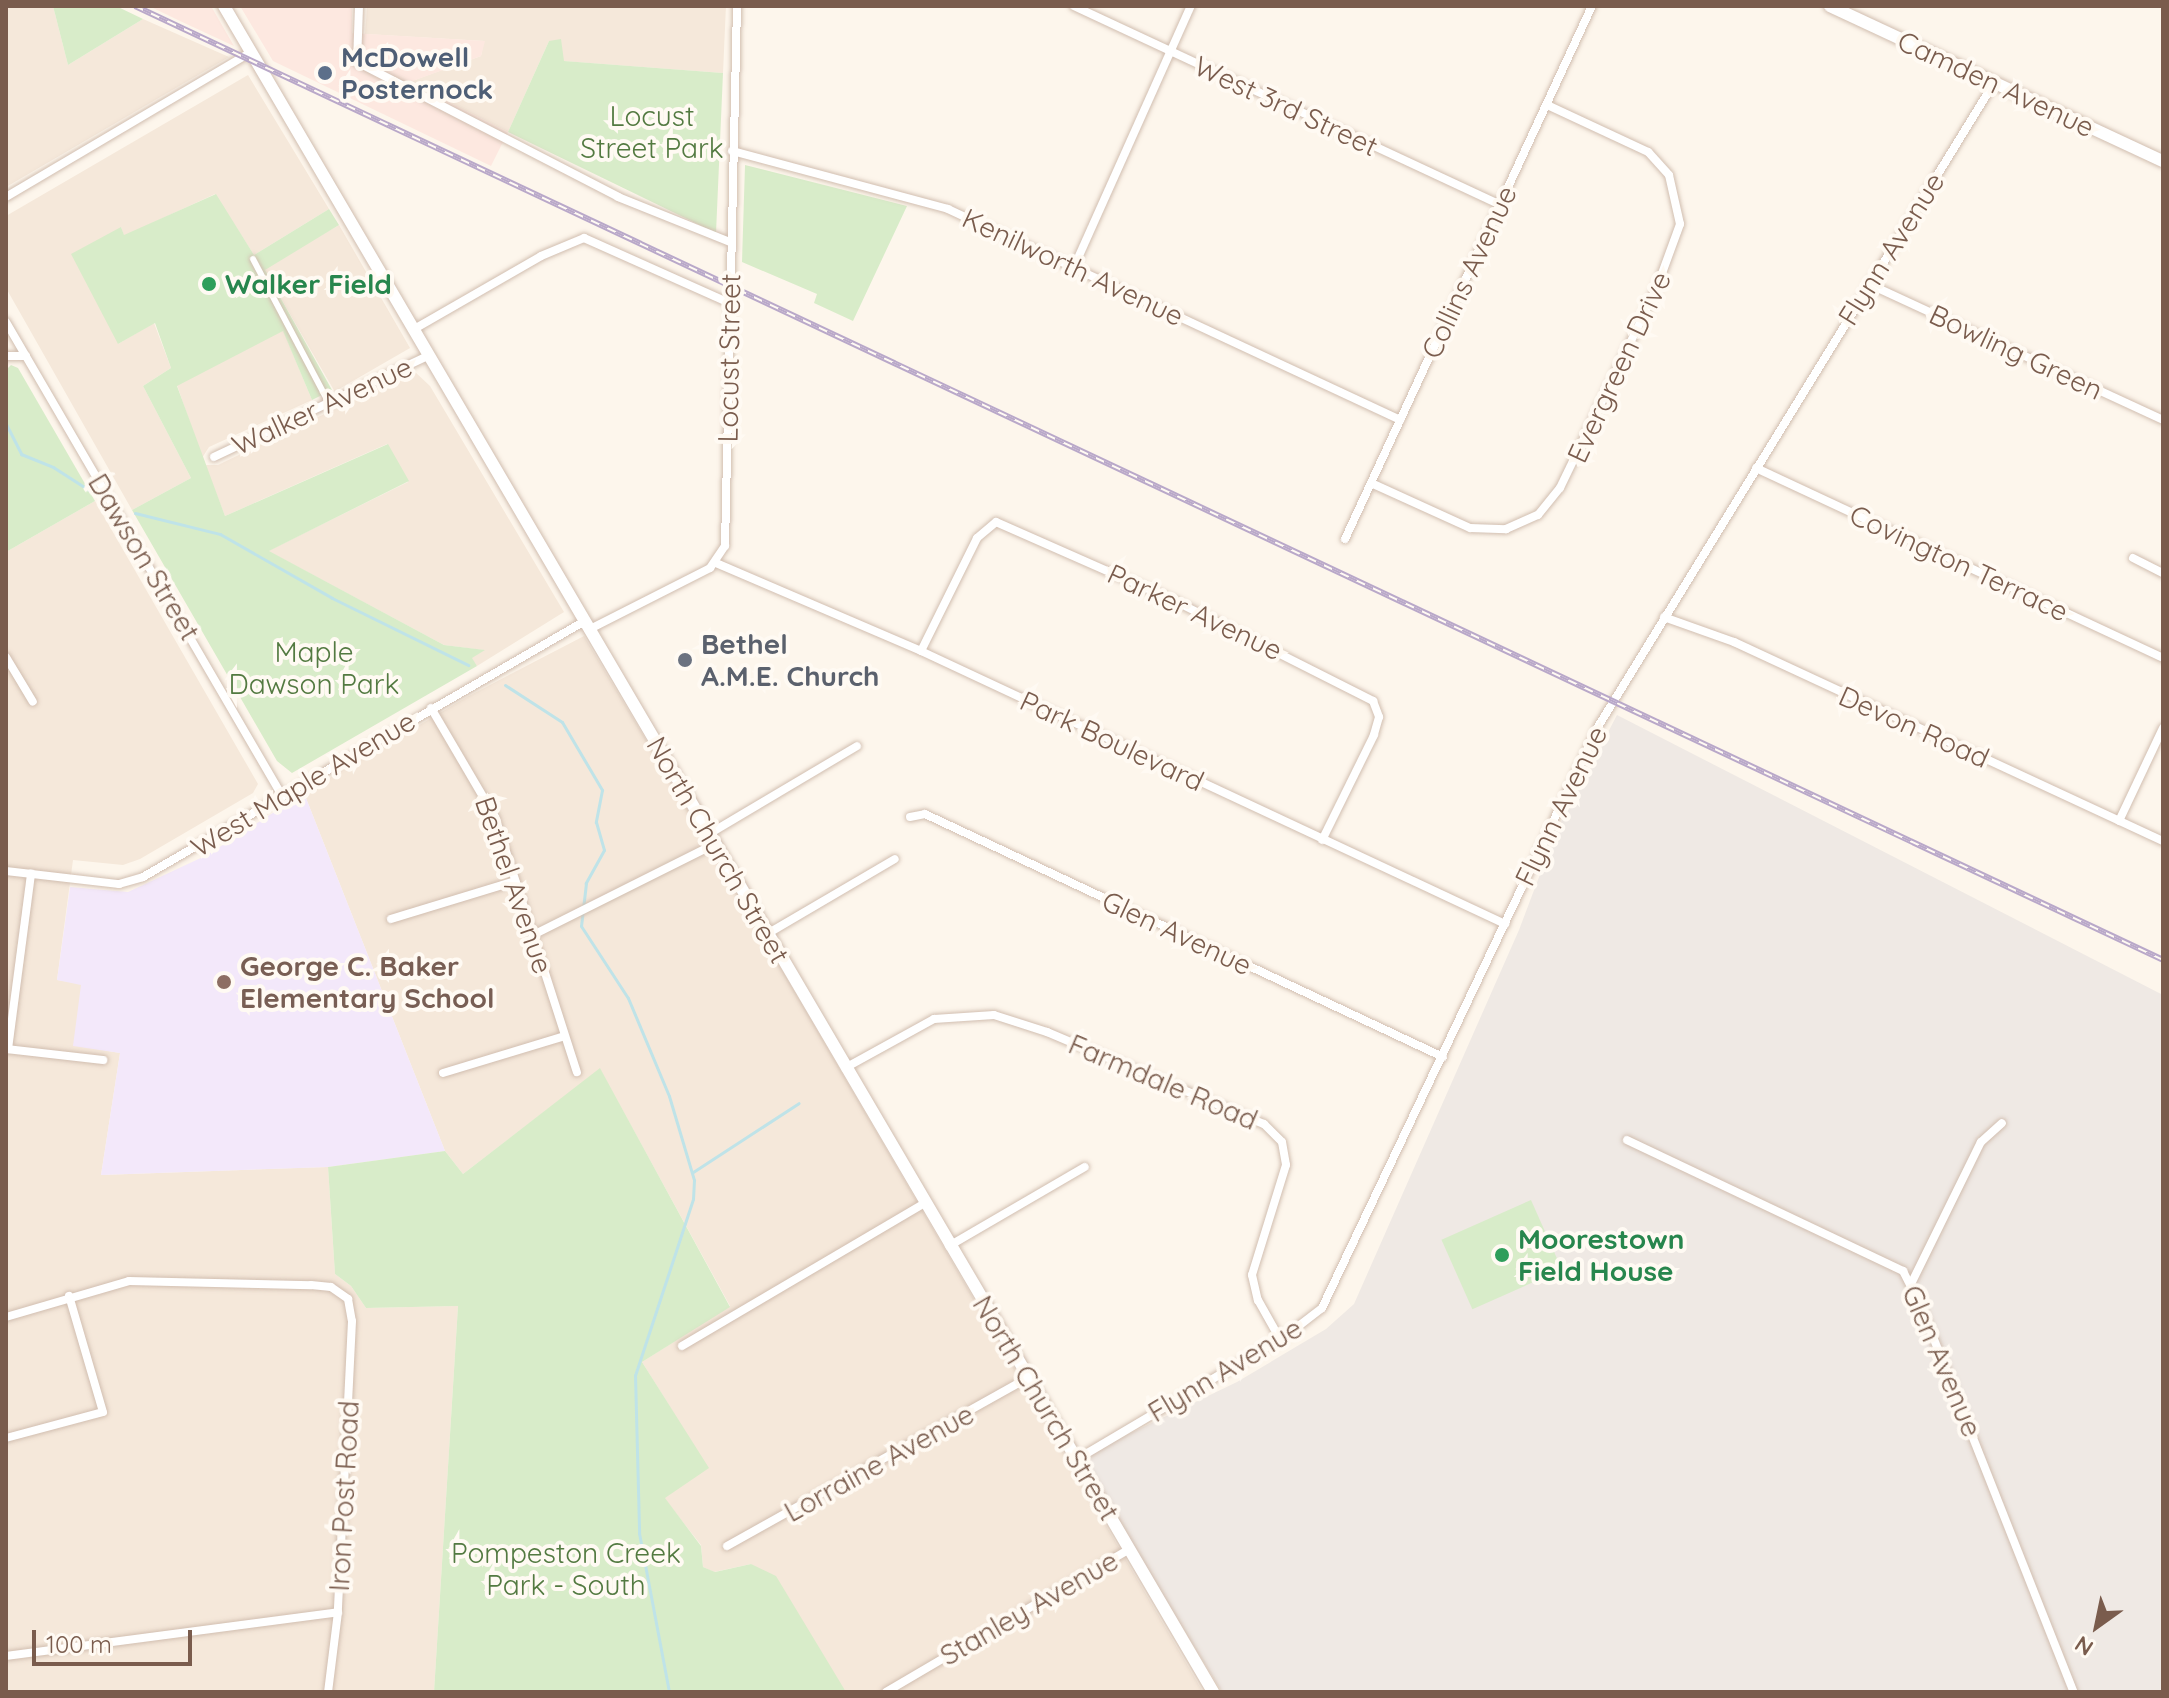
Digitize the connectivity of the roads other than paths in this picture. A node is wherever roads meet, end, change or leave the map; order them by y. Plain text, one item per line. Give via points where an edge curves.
1 (224, 6) edge
2 (359, 6) edge
3 (737, 6) edge
4 (1074, 6) edge
5 (1191, 6) edge
6 (1592, 6) edge
7 (1830, 6) edge
8 (251, 52) junction
9 (1170, 52) junction
10 (1994, 83) junction
11 (1547, 105) junction
12 (732, 151) junction
13 (2163, 161) edge
14 (6, 197) edge
15 (1500, 205) junction
16 (730, 242) junction
17 (253, 259) dead end
18 (1074, 267) junction
19 (1869, 284) junction
20 (729, 303) junction
21 (6, 322) edge
22 (416, 328) junction
23 (430, 355) junction
24 (6, 356) edge
25 (26, 356) junction
26 (329, 403) junction
27 (1400, 420) junction
28 (2163, 420) edge
29 (214, 457) dead end
30 (1756, 468) junction
31 (1371, 483) junction
32 (1345, 539) dead end
33 (2133, 558) dead end
34 (716, 563) junction
35 (2163, 573) edge
36 (1664, 617) junction
37 (586, 626) junction
38 (921, 651) junction
39 (6, 657) edge
40 (2163, 658) edge
41 (33, 702) dead end
42 (431, 708) junction
43 (2163, 728) edge
44 (857, 746) dead end
45 (281, 794) junction
46 (910, 817) dead end
47 (2119, 821) junction
48 (712, 839) junction
49 (1322, 840) junction
50 (2163, 841) edge
51 (895, 859) dead end
52 (6, 871) edge
53 (31, 874) junction
54 (515, 881) junction
55 (391, 919) dead end
56 (1505, 924) junction
57 (767, 934) junction
58 (533, 935) junction
59 (565, 1036) junction
60 (7, 1049) edge
61 (1443, 1057) junction
62 (103, 1060) dead end
63 (845, 1068) junction
64 (577, 1072) dead end
65 (443, 1073) dead end
66 (2002, 1123) dead end
67 (1627, 1140) dead end
68 (1085, 1167) dead end
69 (925, 1203) junction
70 (949, 1246) junction
71 (1911, 1284) junction
72 (69, 1296) junction
73 (6, 1317) edge
74 (1280, 1339) junction
75 (682, 1346) dead end
76 (1029, 1377) junction
77 (6, 1438) edge
78 (1079, 1458) junction
79 (727, 1546) dead end
80 (1130, 1549) junction
81 (338, 1612) junction
82 (6, 1656) edge
83 (328, 1692) edge
84 (886, 1692) edge
85 (1213, 1692) edge
86 (2074, 1692) edge

1 - 8 main road, North Church Street
2 - 16 street via 357,62 618,197
3 - 12 street, Locust Street
4 - 9 street, West 3rd Street
5 - 9 street
6 - 11 street, Collins Avenue
7 - 10 main road, Camden Avenue
8 - 14 street
8 - 22 main road, North Church Street
9 - 15 street, West 3rd Street
9 - 18 street
10 - 13 main road, Camden Avenue
10 - 19 street, Flynn Avenue
11 - 15 street, Collins Avenue
11 - 31 street, Evergreen Drive via 1648,152 1669,175 1680,224 1657,287 1560,488 1538,515 1506,529 1470,528
12 - 16 street, Locust Street
12 - 18 street, Kenilworth Avenue via 928,201
15 - 27 street, Collins Avenue
16 - 20 street, Locust Street
17 - 26 street
18 - 27 street, Kenilworth Avenue
19 - 28 street, Bowling Green
19 - 30 street, Flynn Avenue
20 - 22 street via 584,238 563,244
20 - 34 street, Locust Street via 726,536
21 - 25 street, Dawson Street
22 - 23 main road, North Church Street
23 - 26 street, Walker Avenue
23 - 37 main road, North Church Street
24 - 25 street
25 - 45 street, Dawson Street
26 - 29 street, Walker Avenue
27 - 31 street, Collins Avenue
30 - 36 street, Flynn Avenue
30 - 40 street, Covington Terrace
31 - 32 street, Collins Avenue
33 - 35 street
34 - 37 street
34 - 38 street, Park Boulevard
36 - 47 street, Devon Road via 1734,642
36 - 56 street, Flynn Avenue via 1578,764
37 - 42 street, West Maple Avenue
37 - 48 main road, North Church Street
38 - 49 street, Park Boulevard
38 - 49 street, Parker Avenue via 977,538 988,525 1003,523 1342,681 1370,697 1377,711 1374,735
39 - 41 street
42 - 45 street, West Maple Avenue
42 - 54 street, Bethel Avenue via 490,804
43 - 47 street
44 - 48 street
45 - 53 street, West Maple Avenue via 143,877 119,884
46 - 61 street, Glen Avenue via 925,814
47 - 50 street, Devon Road
48 - 57 main road, North Church Street
48 - 58 street
49 - 56 street, Park Boulevard
51 - 57 street
52 - 53 street, West Maple Avenue
53 - 60 street
54 - 55 street
54 - 58 street, Bethel Avenue
56 - 61 street, Flynn Avenue
57 - 63 main road, North Church Street
58 - 59 street, Bethel Avenue
59 - 64 street, Bethel Avenue
59 - 65 street
60 - 62 street
61 - 74 street, Flynn Avenue via 1333,1290 1315,1316
63 - 69 main road, North Church Street
63 - 74 street, Farmdale Road via 934,1019 994,1015 1047,1032 1264,1124 1282,1142 1286,1165 1252,1275 1258,1300
66 - 71 street via 1981,1142
67 - 71 street, Glen Avenue via 1885,1261
68 - 70 street
69 - 70 main road, North Church Street
69 - 75 street
70 - 76 main road, North Church Street
71 - 86 street, Glen Avenue
72 - 73 street
72 - 77 street via 103,1412
72 - 81 street, Iron Post Road via 129,1281 311,1285 331,1287 348,1299 352,1321
74 - 78 street, Flynn Avenue
76 - 78 main road, North Church Street
76 - 79 street, Lorraine Avenue
78 - 80 main road, North Church Street
80 - 84 street, Stanley Avenue
80 - 85 main road, North Church Street
81 - 82 street
81 - 83 street, Iron Post Road

